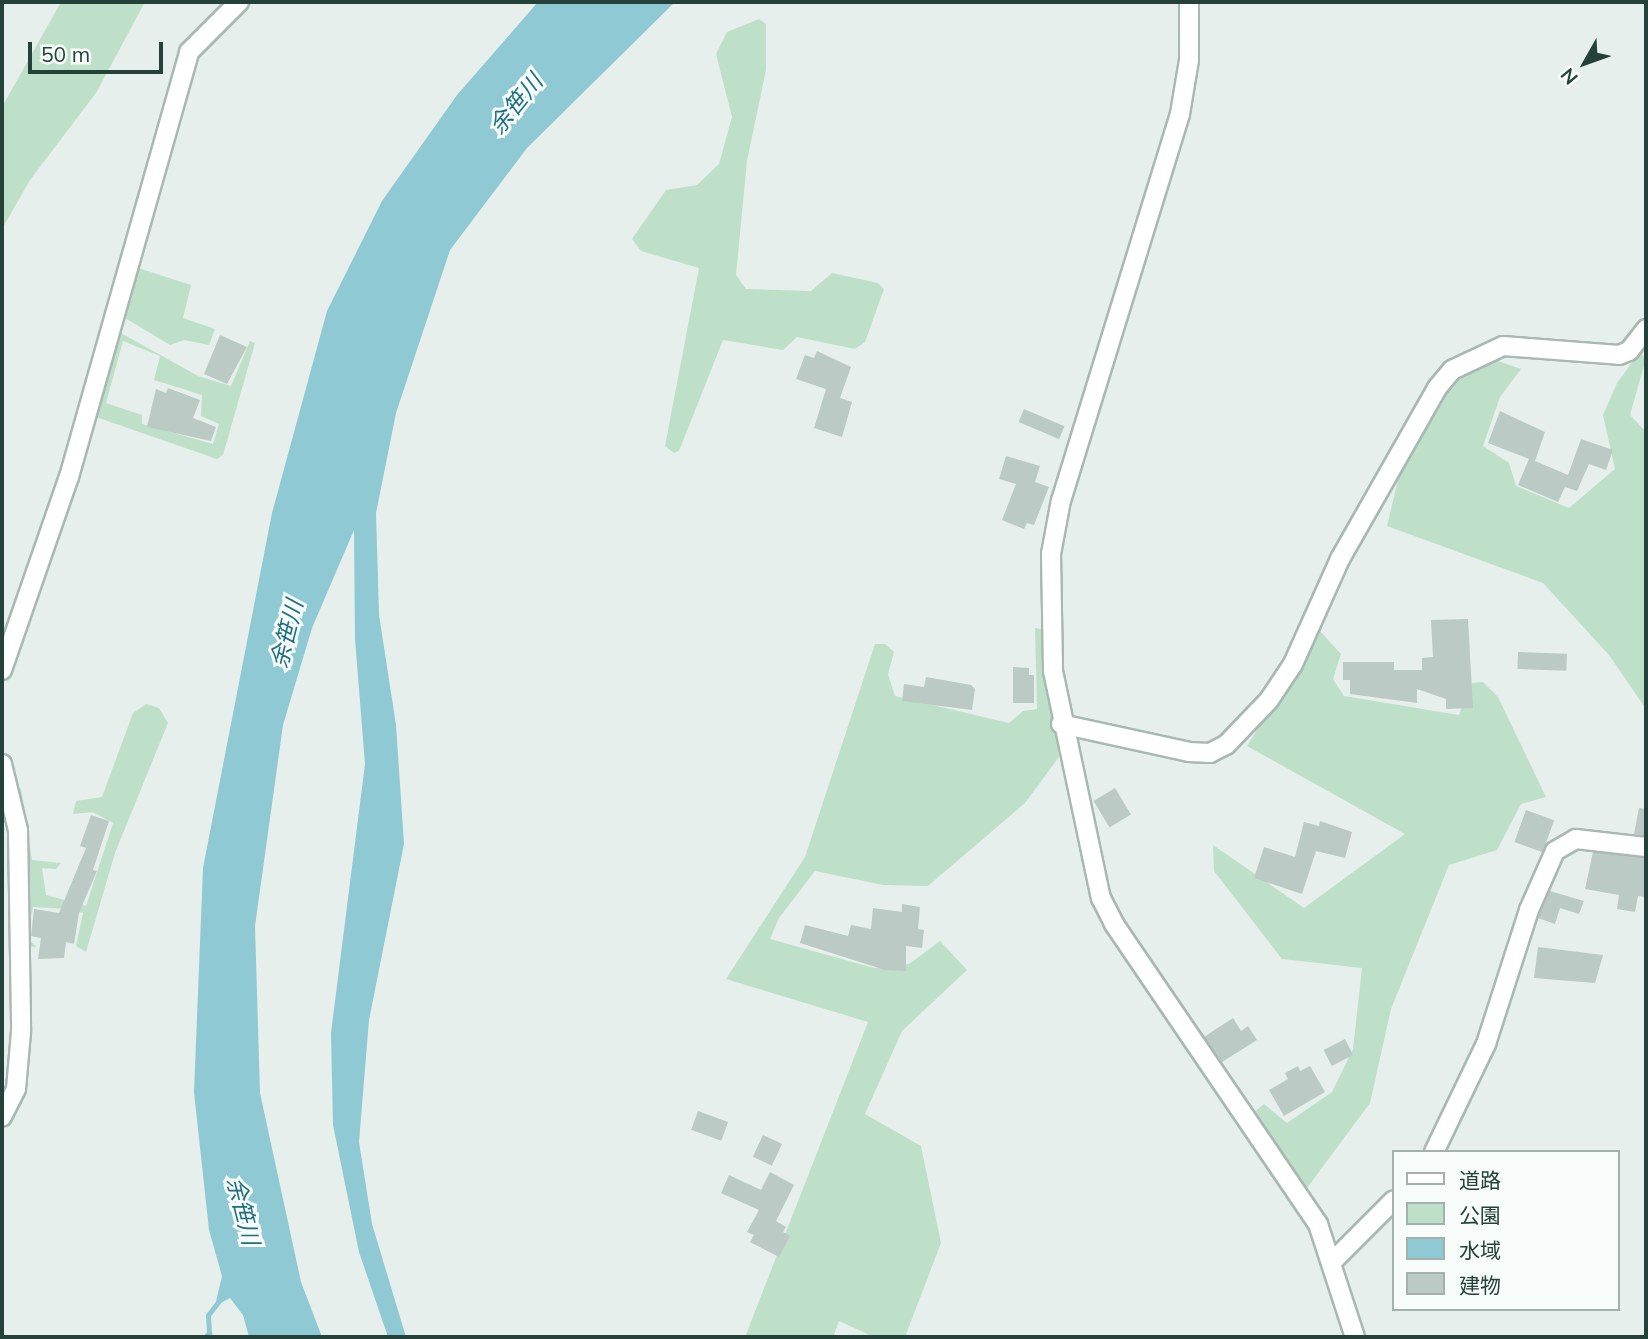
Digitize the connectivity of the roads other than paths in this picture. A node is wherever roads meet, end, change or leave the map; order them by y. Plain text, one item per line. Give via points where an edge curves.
1 (239, 2) edge
2 (1189, 2) edge
3 (1646, 329) edge
4 (2, 670) edge
5 (1061, 724) junction
6 (2, 764) edge
7 (1646, 847) edge
8 (2, 1117) edge
9 (1435, 1150) edge
10 (1392, 1202) edge
11 (1333, 1261) junction
12 (1355, 1337) edge

1 - 4 street via 188,52 69,477
2 - 5 street via 1189,60 1180,114 1058,513 1049,615
3 - 5 street via 1629,351 1619,355 1503,346 1452,370 1437,388 1340,559 1293,664 1269,700 1226,745 1210,753 1189,752
5 - 11 street via 1094,878 1105,906 1296,1186
6 - 8 street via 18,830 21,1032 16,1089
7 - 9 street via 1576,839 1555,851 1529,910 1486,1044
10 - 11 street
11 - 12 street

